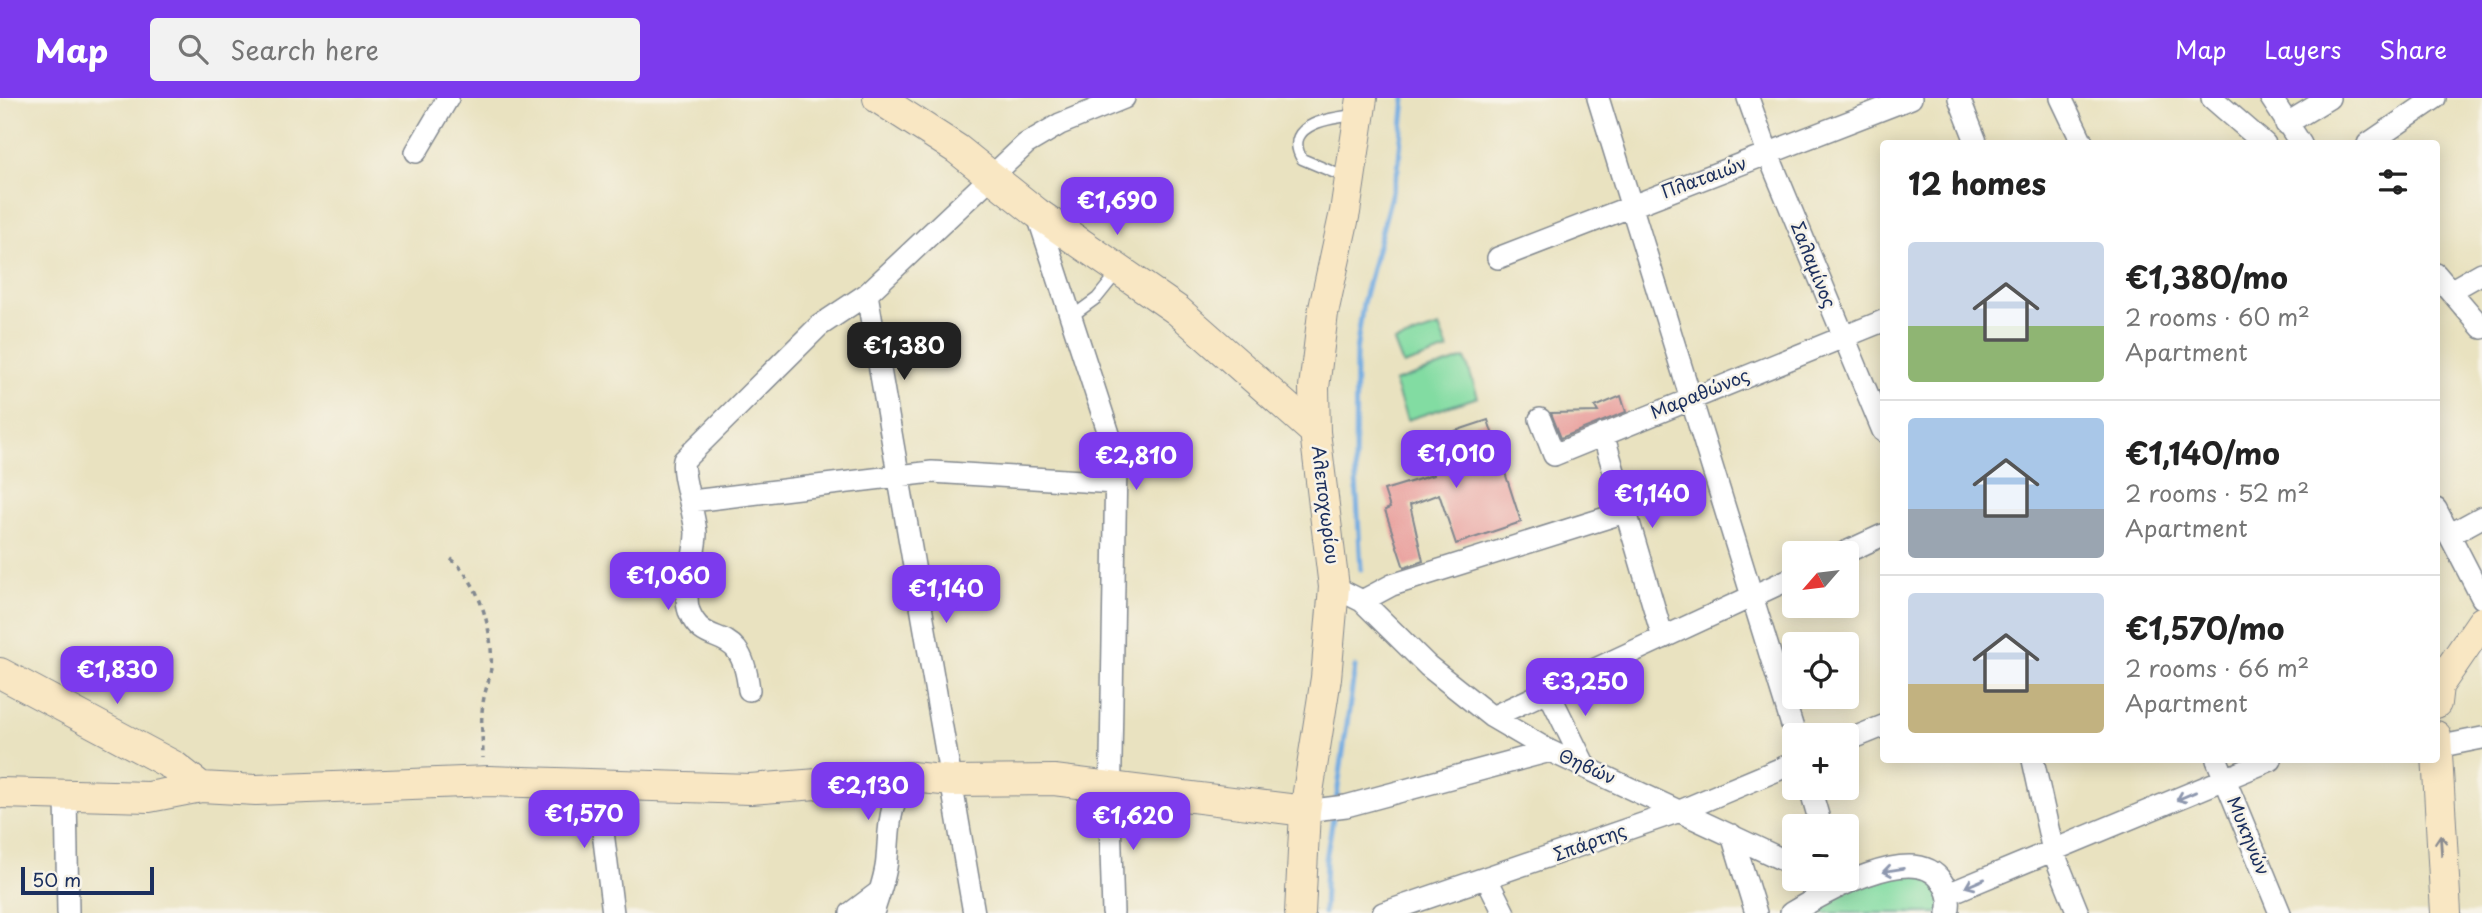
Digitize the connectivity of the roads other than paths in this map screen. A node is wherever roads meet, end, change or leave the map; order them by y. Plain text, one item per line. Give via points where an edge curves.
1 (447, 98) edge
2 (878, 98) edge
3 (1125, 98) edge
4 (1598, 98) edge
5 (1748, 98) edge
6 (1911, 98) edge
7 (1959, 98) edge
8 (2061, 98) edge
9 (2212, 98) edge
10 (2271, 98) edge
11 (2329, 98) edge
12 (2435, 98) edge
13 (1360, 107) edge
14 (2286, 124) junction
15 (1975, 140) edge
16 (2082, 140) edge
17 (2260, 140) edge
18 (2298, 140) edge
19 (2374, 140) edge
20 (416, 152) dead end
21 (1768, 154) junction
22 (990, 178) junction
23 (1350, 179) junction
24 (1630, 206) junction
25 (1037, 213) junction
26 (1498, 258) dead end
27 (1120, 270) junction
28 (2482, 273) edge
29 (2443, 286) edge
30 (867, 294) junction
31 (1071, 317) junction
32 (1880, 322) edge
33 (2482, 328) edge
34 (1843, 337) junction
35 (1690, 398) junction
36 (1539, 419) dead end
37 (1880, 424) edge
38 (1315, 432) junction
39 (1602, 434) junction
40 (898, 476) junction
41 (1115, 483) junction
42 (692, 501) junction
43 (1625, 512) junction
44 (2440, 517) edge
45 (2482, 517) edge
46 (2449, 535) junction
47 (1880, 536) edge
48 (1859, 546) edge
49 (1782, 582) edge
50 (1334, 587) junction
51 (1752, 596) junction
52 (2482, 598) edge
53 (1363, 601) junction
54 (2482, 622) edge
55 (1663, 638) junction
56 (0, 673) edge
57 (2440, 687) edge
58 (749, 690) dead end
59 (1548, 691) junction
60 (1492, 717) junction
61 (1791, 723) edge
62 (1880, 727) edge
63 (1859, 736) edge
64 (2482, 738) edge
65 (2440, 746) edge
66 (1550, 751) junction
67 (2034, 763) edge
68 (2254, 763) edge
69 (2438, 763) edge
70 (1584, 764) junction
71 (1782, 768) edge
72 (2221, 769) edge
73 (911, 777) junction
74 (953, 781) junction
75 (597, 783) junction
76 (201, 787) junction
77 (1113, 789) junction
78 (0, 793) edge
79 (66, 794) junction
80 (1310, 811) junction
81 (1680, 811) junction
82 (1732, 835) junction
83 (2053, 851) junction
84 (1782, 858) edge
85 (1859, 876) edge
86 (1487, 879) junction
87 (1818, 891) edge
88 (879, 892) junction
89 (1948, 904) edge
90 (68, 913) edge
91 (613, 913) edge
92 (851, 913) edge
93 (873, 913) edge
94 (974, 913) edge
95 (1113, 913) edge
96 (1300, 913) edge
97 (1383, 913) edge
98 (1504, 913) edge
99 (1756, 913) edge
100 (1791, 913) edge
101 (2078, 913) edge
102 (2280, 913) edge
103 (2446, 913) edge

1 - 20 street
2 - 22 street via 957,149
3 - 22 street via 1041,135
4 - 24 street
5 - 21 street, Σαλαμίνος
6 - 21 street, Πλαταιών
7 - 15 street
8 - 16 street
9 - 17 street
10 - 14 street
11 - 14 street
12 - 19 street
13 - 23 street, Αλεποχωρίου
13 - 23 lane via 1320,121 1302,132 1299,140 1302,159
14 - 18 street
21 - 24 street, Πλαταιών
21 - 34 street, Σαλαμίνος
22 - 25 street
22 - 30 street
23 - 38 street, Αλεποχωρίου via 1323,313 1314,388
24 - 26 street, Πλαταιών
24 - 35 street
25 - 27 street
25 - 31 street
27 - 31 lane via 1097,299
27 - 38 street via 1177,310
28 - 29 street
29 - 33 street
30 - 40 street
30 - 42 street via 819,326 684,460 681,467
31 - 41 street via 1112,443
32 - 34 street, Μαραθώνος
34 - 35 street, Μαραθώνος
34 - 37 street, Σαλαμίνος
35 - 39 street, Μαραθώνος
35 - 51 street
36 - 39 street, Μαραθώνος via 1554,455
38 - 50 street, Αλεποχωρίου
39 - 43 street
40 - 41 street via 961,472
40 - 42 street
40 - 74 street
41 - 77 street
42 - 58 street via 696,547 686,600 706,632 737,647
43 - 53 street via 1392,585
43 - 55 street
44 - 46 street
45 - 46 street
46 - 52 street
47 - 48 street
49 - 51 street
50 - 53 street, Θηβών
50 - 80 street, Αλεποχωρίου
51 - 55 street
51 - 61 street
53 - 60 street, Θηβών via 1428,666
54 - 57 street
55 - 59 street
56 - 76 street via 174,766
59 - 60 street
59 - 70 street
60 - 66 street, Θηβών
62 - 63 street
64 - 65 street
66 - 70 street, Θηβών
66 - 80 street via 1346,806
67 - 83 street
68 - 72 street
103 -> 69 street
70 - 81 street, Θηβών
71 - 81 street, Σπάρτης
72 -> 83 street
72 - 102 street, Μυκηνών
73 - 74 street
73 - 75 street via 750,789
73 - 88 street via 896,794
74 - 77 street via 1037,779
74 - 94 street
75 - 76 street via 256,790
75 - 91 street
76 - 79 street via 149,797
77 - 80 street
77 - 95 street
78 - 79 street
79 - 90 street
80 - 96 street, Αλεποχωρίου
81 - 82 street, Θηβών
81 - 86 street, Σπάρτης
82 - 84 street, Θηβών
82 - 99 street
83 -> 89 street
83 - 101 street
89 -> 85 street via 1932,871 1919,867
86 - 97 street, Σπάρτης
86 - 98 street
87 - 100 street
88 - 92 street
88 - 93 street

